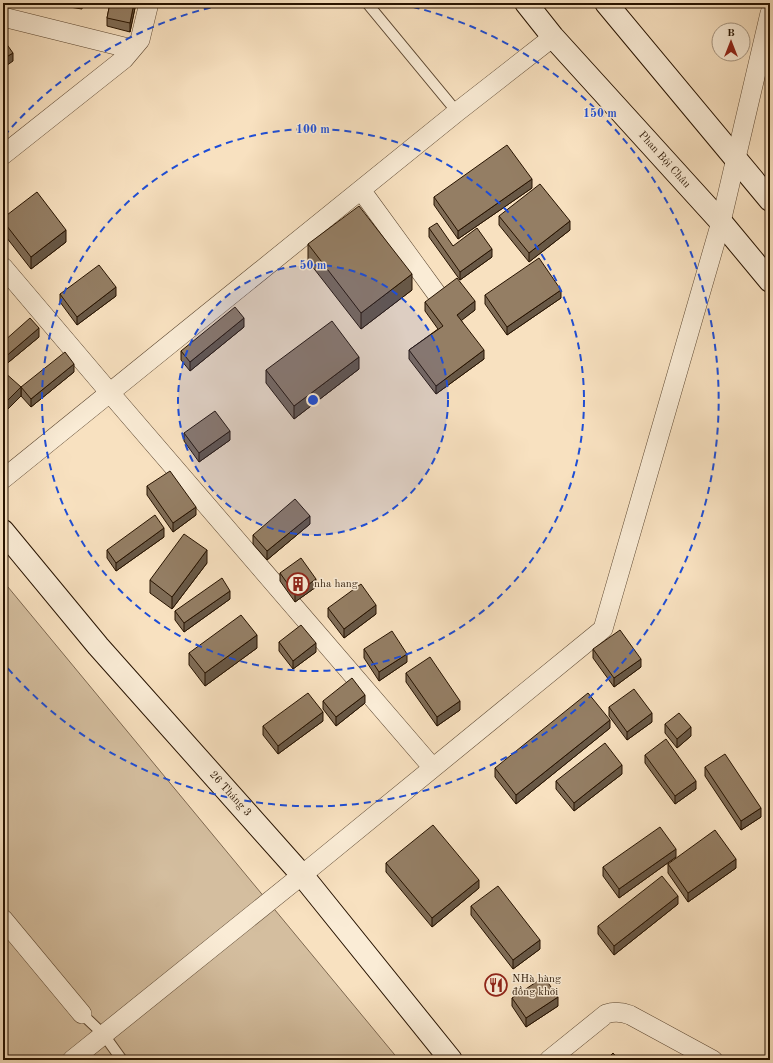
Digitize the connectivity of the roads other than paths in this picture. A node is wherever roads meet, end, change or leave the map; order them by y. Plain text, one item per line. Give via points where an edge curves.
1 (149, 3) edge
2 (366, 3) edge
3 (526, 3) edge
4 (606, 3) edge
5 (770, 13) edge
6 (3, 17) edge
7 (553, 37) junction
8 (132, 49) junction
9 (457, 112) junction
10 (3, 155) edge
11 (736, 158) junction
12 (361, 190) junction
13 (770, 200) edge
14 (721, 222) junction
15 (3, 267) edge
16 (770, 281) edge
17 (438, 297) edge
18 (110, 393) junction
19 (3, 479) edge
20 (3, 531) edge
21 (432, 768) junction
22 (302, 874) junction
23 (3, 919) edge
24 (82, 1014) joint
25 (104, 1035) junction
26 (72, 1060) edge
27 (122, 1060) edge
28 (451, 1060) edge
29 (549, 1060) edge
30 (713, 1060) edge

1 - 8 street via 140,40
2 - 9 lane
3 - 7 street, Phan Bội Châu
4 - 11 street
5 - 11 street
6 - 8 street
7 - 9 street
7 - 14 street, Phan Bội Châu
8 - 10 street
9 - 12 street
11 - 13 street
11 - 14 street
12 - 17 street
12 - 18 street
14 - 16 street, Phan Bội Châu
14 - 21 street via 603,629
15 - 18 street
18 - 19 street
18 - 21 street
20 - 22 street, 26 Tháng 3 via 98,646
21 - 22 street
22 - 25 street
22 - 28 street, 26 Tháng 3
23 - 24 street
24 - 25 lane
25 - 26 street
25 - 27 lane
29 - 30 street via 613,1011 630,1015

